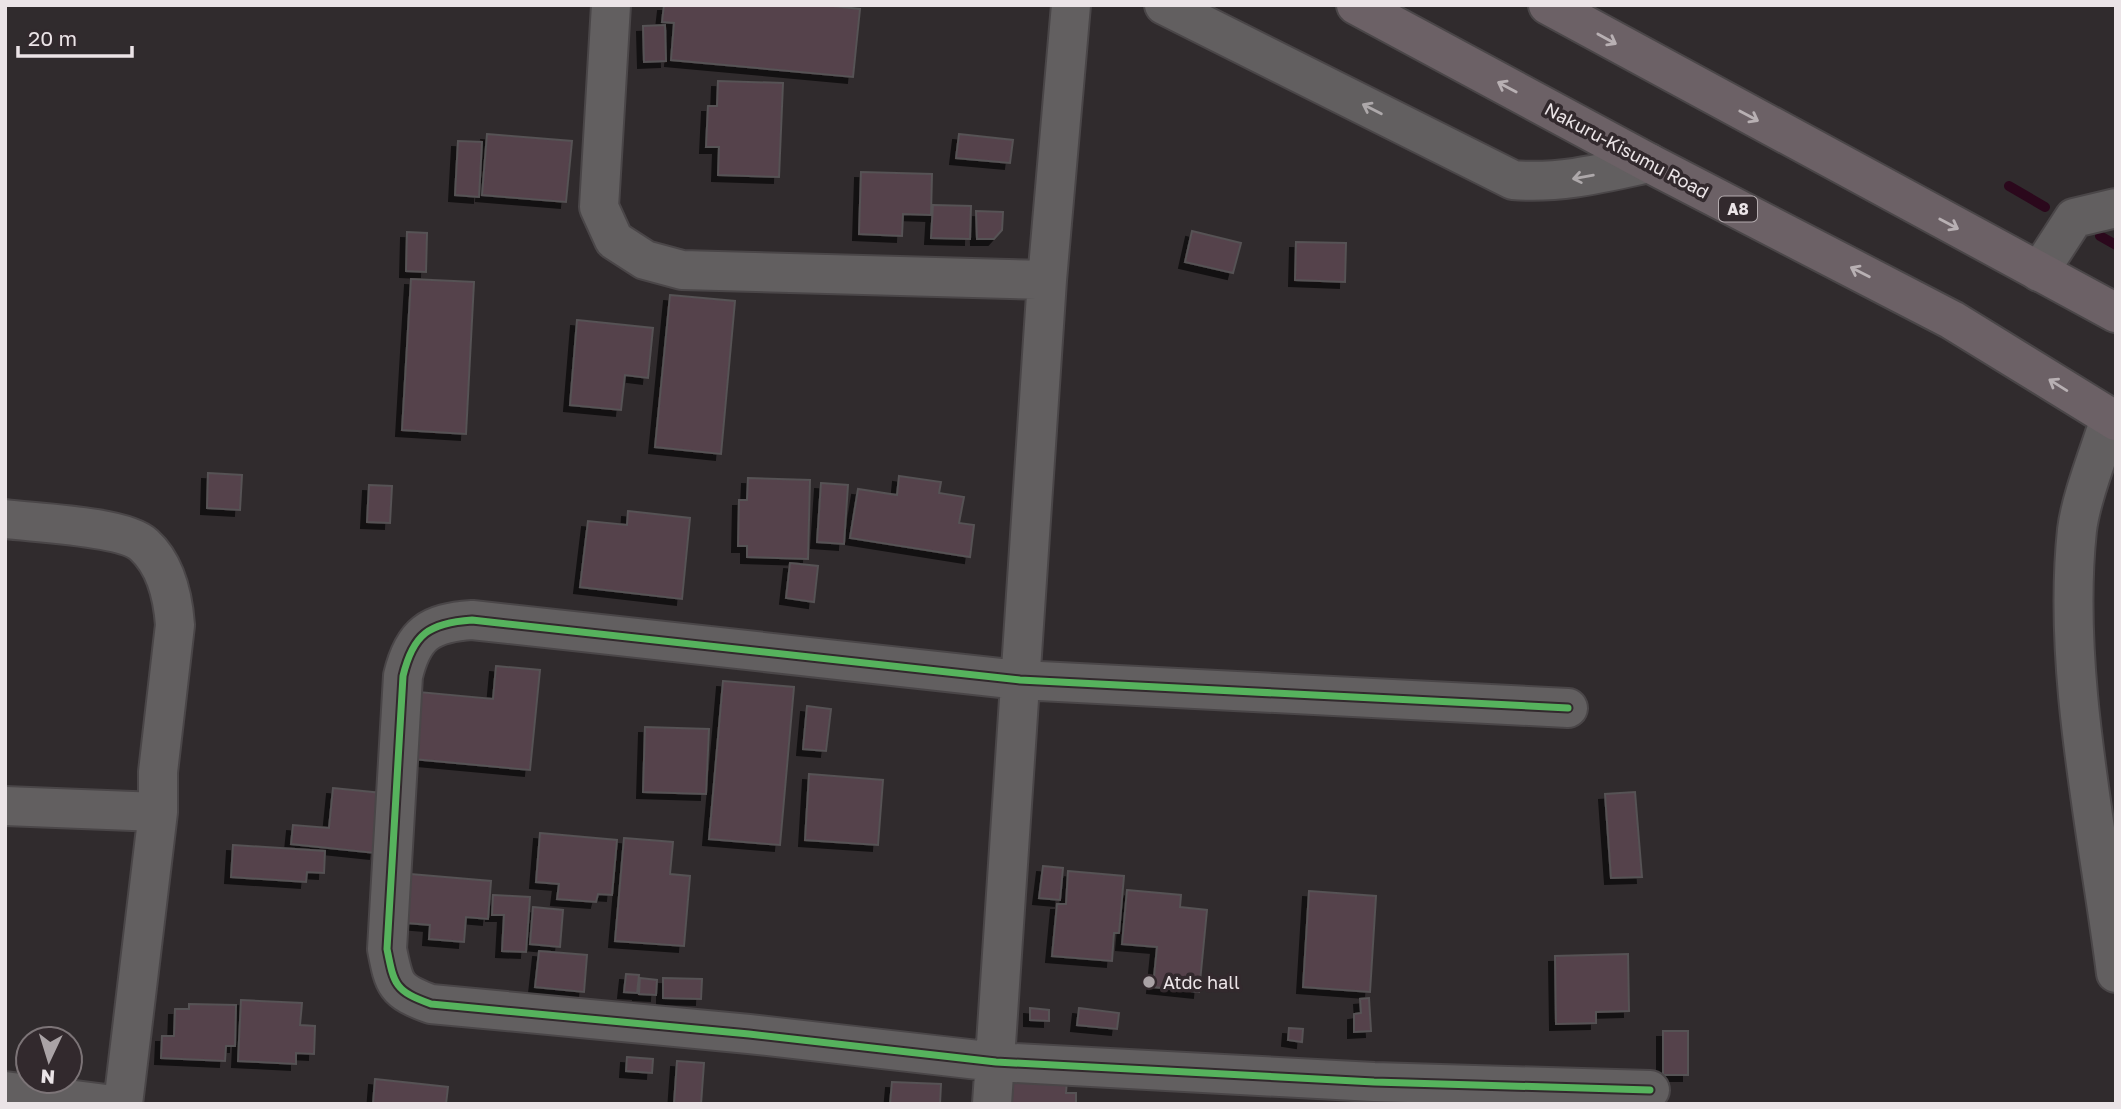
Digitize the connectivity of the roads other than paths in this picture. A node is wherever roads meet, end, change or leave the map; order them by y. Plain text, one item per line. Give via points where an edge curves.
1 (611, 5) edge
2 (1071, 5) edge
3 (1164, 5) edge
4 (1356, 5) edge
5 (1548, 5) edge
6 (1649, 163) junction
7 (2116, 208) edge
8 (2039, 272) junction
9 (1046, 280) junction
10 (2116, 313) edge
11 (2113, 420) edge
12 (5, 519) edge
13 (1020, 680) junction
14 (1568, 708) dead end
15 (5, 806) edge
16 (158, 812) junction
17 (2109, 863) edge
18 (2116, 973) edge
19 (996, 1062) junction
20 (1650, 1090) dead end
21 (5, 1091) edge
22 (1374, 1093) edge
23 (106, 1104) edge
24 (123, 1104) edge
25 (992, 1104) edge

1 - 9 street via 599,207 614,240 645,260 682,270
2 - 9 street
6 -> 3 street via 1578,179 1513,180
6 -> 4 highway, Nakuru-Kisumu Road / A8
5 -> 8 highway
11 -> 6 highway, Nakuru-Kisumu Road / A8 via 1952,320
7 - 8 street via 2074,218
8 - 10 highway
9 - 13 street
11 - 17 street via 2077,527 2073,610 2084,744
12 - 16 street via 108,530 143,544 163,573 175,625 158,772
13 - 14 street
13 - 19 street
13 - 19 street via 472,620 446,622 410,648 400,721 387,949 394,983 408,996 431,1004
15 - 16 street
16 - 24 street
17 - 18 street
19 - 22 street
19 - 25 street
20 - 22 street
21 - 23 street

